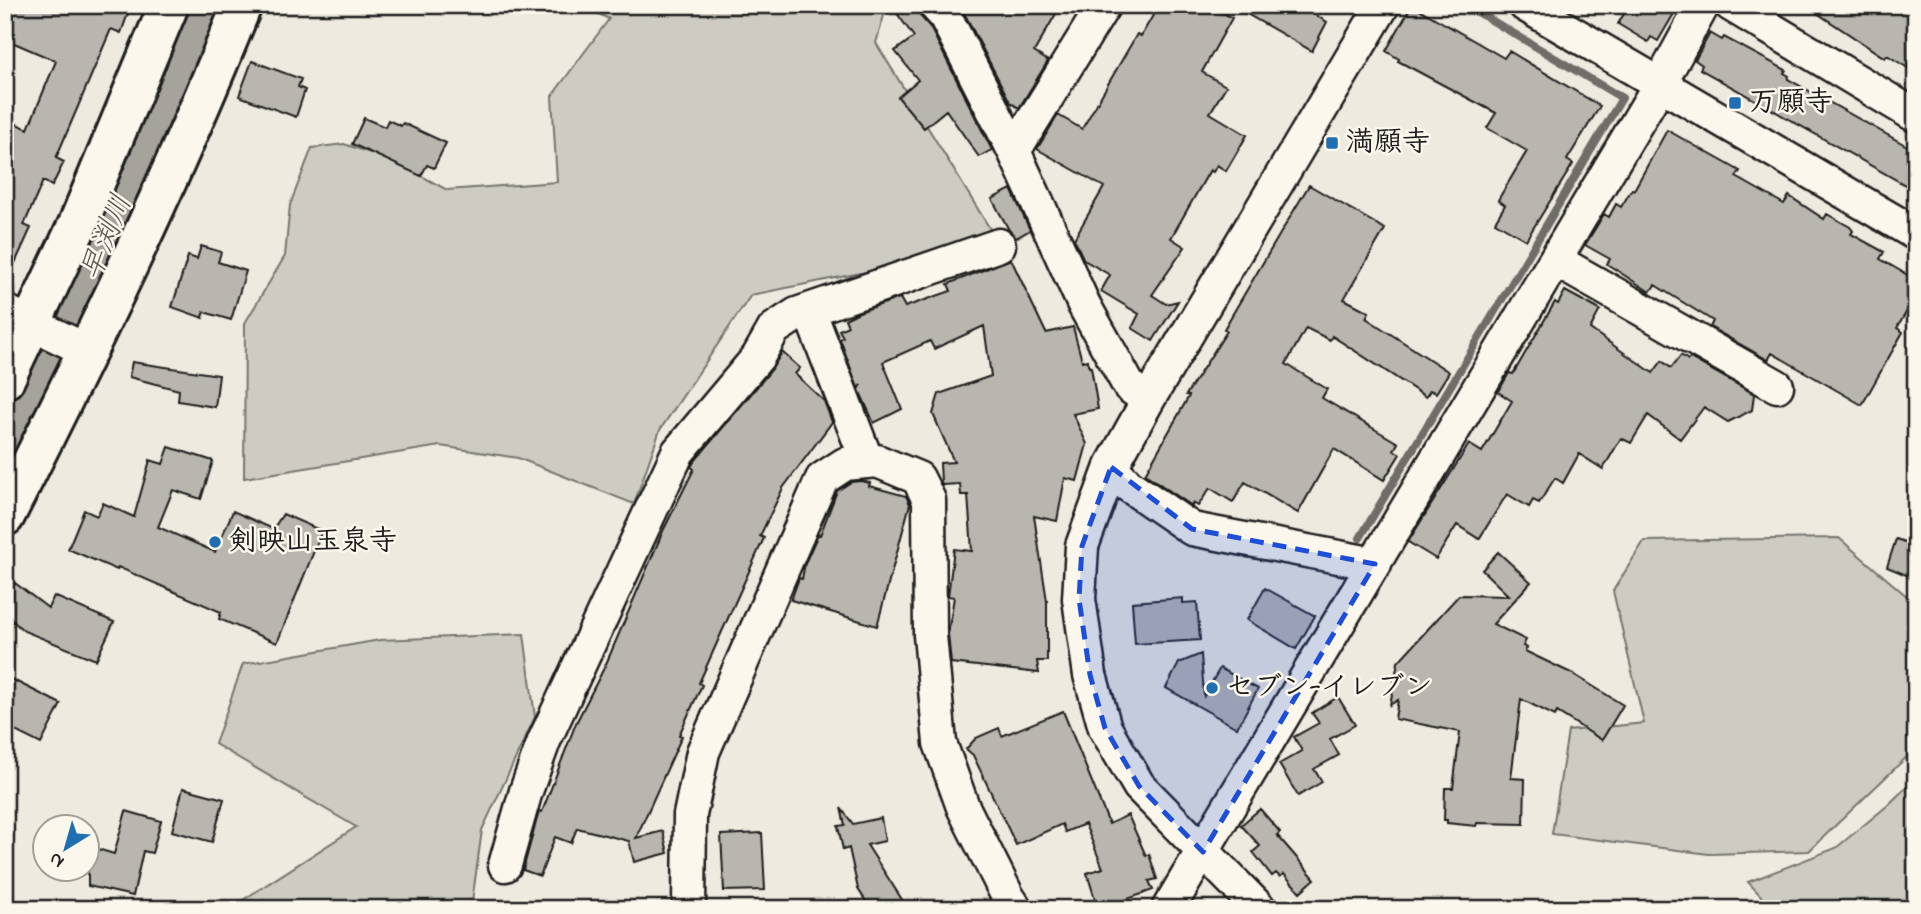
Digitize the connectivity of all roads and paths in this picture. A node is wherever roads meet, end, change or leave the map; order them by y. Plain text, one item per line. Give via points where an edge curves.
1 (169, 5) edge
2 (242, 5) edge
3 (935, 5) edge
4 (1104, 5) edge
5 (1383, 5) edge
6 (1525, 5) edge
7 (1703, 5) edge
8 (1731, 5) edge
9 (1660, 84) junction
10 (1916, 116) edge
11 (1014, 151) junction
12 (1916, 234) edge
13 (999, 245) dead end
14 (1555, 260) junction
15 (809, 310) junction
16 (19, 317) edge
17 (88, 351) junction
18 (5, 379) edge
19 (1777, 386) dead end
20 (1148, 400) junction
21 (867, 461) junction
22 (1111, 467) junction
23 (5, 516) edge
24 (1375, 564) junction
25 (1203, 852) junction
26 (505, 865) dead end
27 (688, 909) edge
28 (1016, 909) edge
29 (1168, 909) edge
30 (1260, 909) edge

1 - 16 main road via 78,224
2 - 17 main road
3 - 11 street via 945,16
4 - 11 street
5 - 20 street
6 - 9 street
7 - 9 street
8 - 10 street
9 - 12 street
9 - 14 street
11 - 20 street via 1084,305 1129,386
13 - 15 street
14 - 19 street
14 - 24 street
15 - 21 street
15 - 26 street via 774,329 758,357 678,452 544,741
16 - 17 street
16 - 18 main road
17 - 23 main road
20 - 22 street
21 - 27 street via 845,464 822,479 703,751 690,815
21 - 28 street via 918,478 929,500 930,635 940,743 962,807
22 - 24 street via 1128,485 1192,529
22 - 25 street via 1082,546 1079,599 1090,676 1105,728 1139,786
24 - 25 street
25 - 29 street
25 - 30 street

